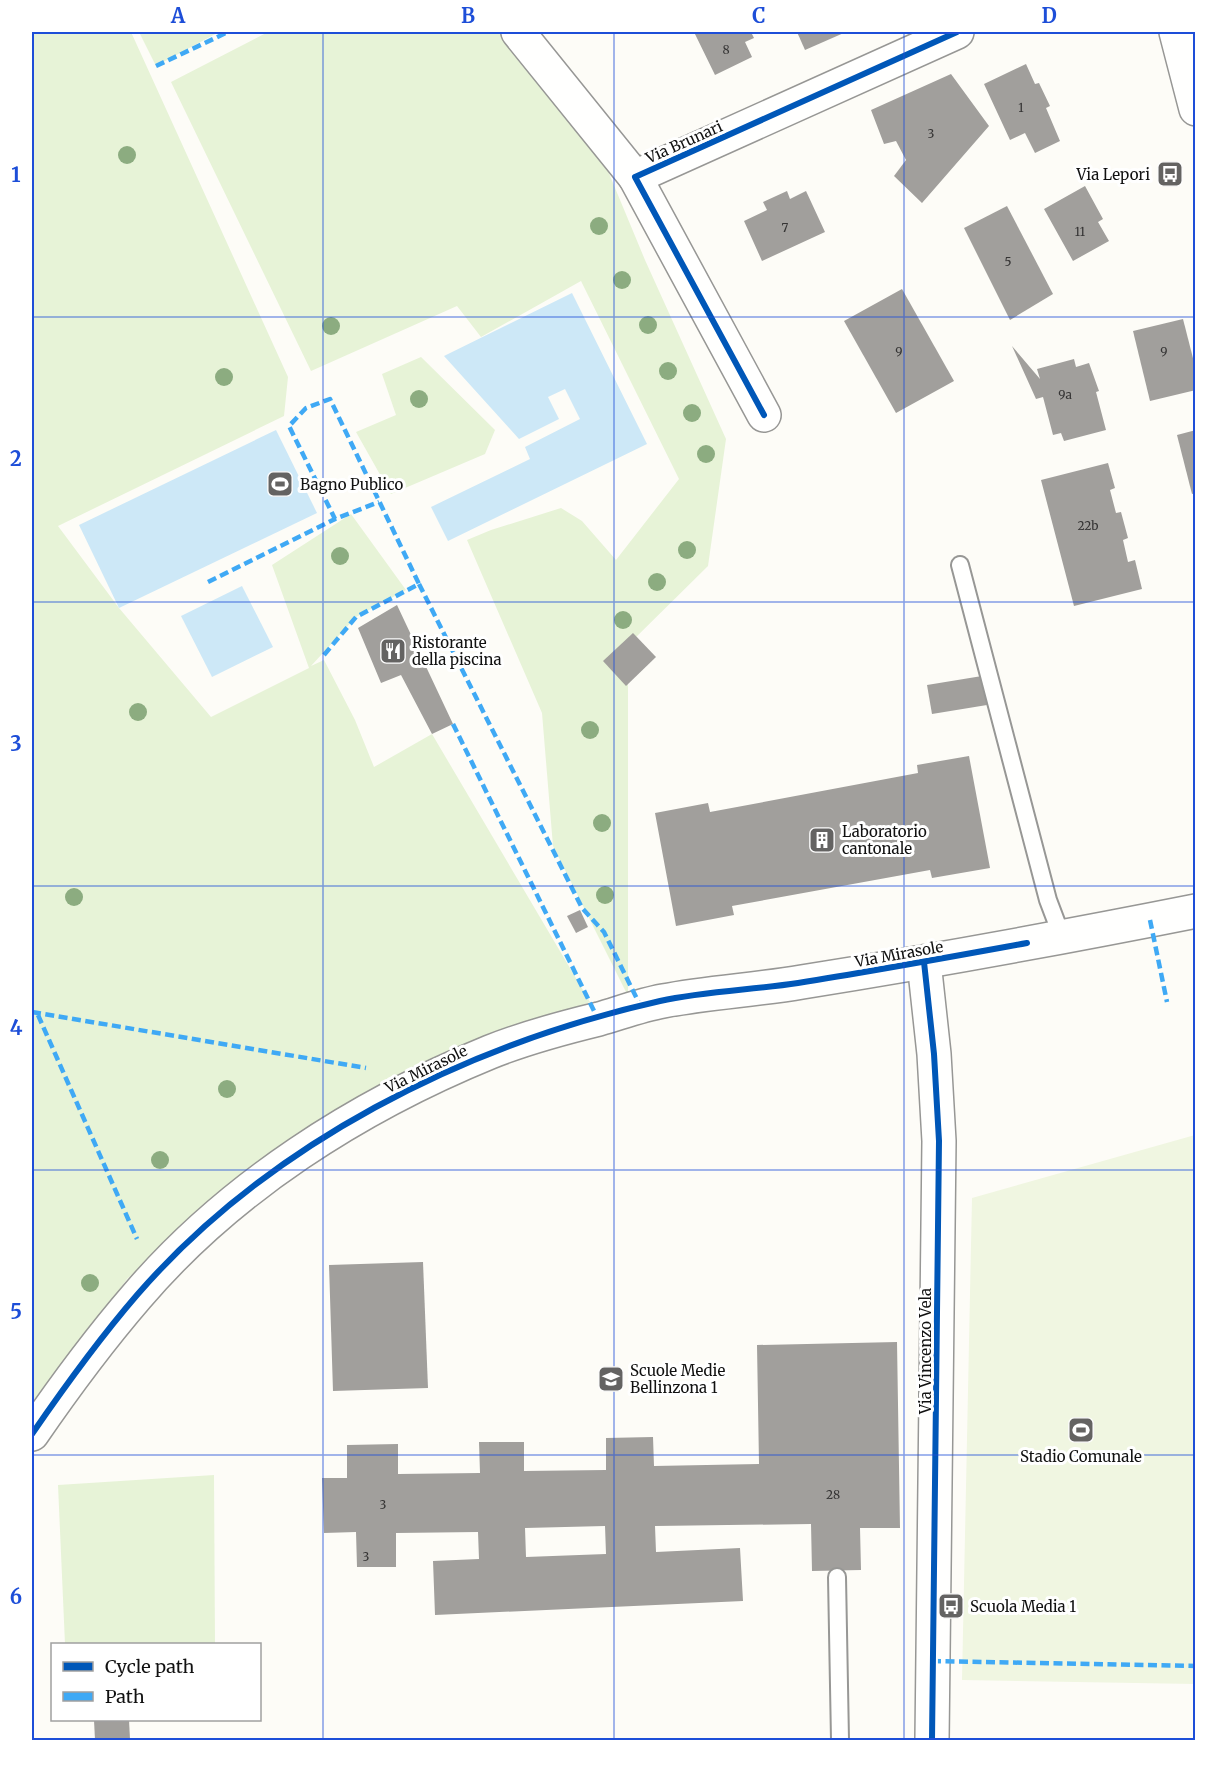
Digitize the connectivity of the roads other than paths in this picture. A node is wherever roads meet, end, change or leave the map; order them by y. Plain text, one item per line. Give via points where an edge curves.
1 (518, 32) edge
2 (957, 32) edge
3 (1176, 32) edge
4 (1196, 108) edge
5 (635, 177) junction
6 (764, 415) dead end
7 (960, 566) dead end
8 (1196, 911) edge
9 (1062, 937) junction
10 (924, 962) junction
11 (32, 1434) edge
12 (837, 1577) dead end
13 (840, 1740) edge
14 (932, 1740) edge

1 - 5 street
2 - 5 street, Via Brunari
3 - 4 street
5 - 6 street, Via Brunari
7 - 9 lane via 1048,900
8 - 9 street, Via Mirasole
9 - 10 street, Via Mirasole
10 - 11 street, Via Mirasole via 658,1002 566,1026 490,1052 378,1106 270,1174 201,1231 138,1294 75,1371
10 - 14 street, Via Vincenzo Vela via 939,1141
12 - 13 lane

